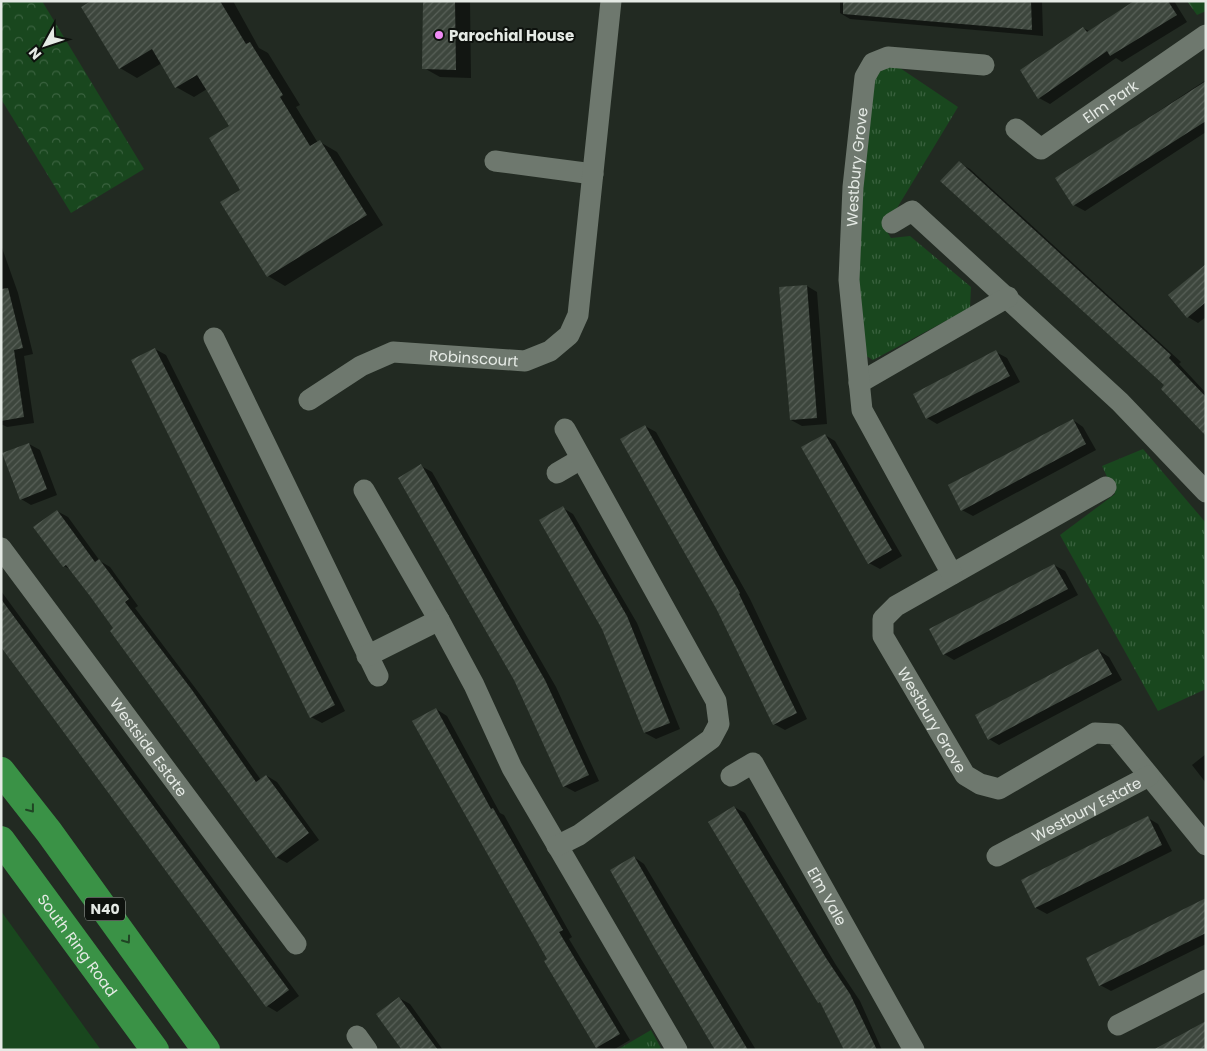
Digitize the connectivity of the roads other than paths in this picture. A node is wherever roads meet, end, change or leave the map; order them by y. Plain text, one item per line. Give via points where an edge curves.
1 (611, 1) edge
2 (1206, 35) edge
3 (984, 65) dead end
4 (1016, 129) dead end
5 (495, 161) dead end
6 (593, 174) junction
7 (892, 223) dead end
8 (1008, 298) junction
9 (214, 338) dead end
10 (859, 384) junction
11 (309, 400) dead end
12 (565, 429) dead end
13 (581, 460) junction
14 (557, 473) dead end
15 (1106, 487) dead end
16 (364, 490) dead end
17 (1206, 492) edge
18 (1, 548) edge
19 (952, 574) junction
20 (439, 620) junction
21 (367, 656) junction
22 (378, 676) dead end
23 (1, 771) edge
24 (731, 776) dead end
25 (1149, 776) junction
26 (5, 845) edge
27 (1206, 845) edge
28 (557, 846) junction
29 (997, 856) dead end
30 (296, 944) dead end
31 (1206, 980) edge
32 (1118, 1025) dead end
33 (135, 1050) edge
34 (155, 1050) edge
35 (206, 1050) edge
36 (677, 1050) edge
37 (914, 1050) edge

1 - 6 street, Robinscourt
2 - 4 street, Elm Park via 1041,149
3 - 10 street, Westbury Grove via 888,57 873,63 865,78 852,187 849,280
5 - 6 street
6 - 11 street, Robinscourt via 578,315 569,335 550,351 525,362 393,352 361,366
7 - 8 street via 912,211
8 - 10 street
8 - 17 street via 1120,402
9 - 21 street
10 - 19 street, Westbury Grove via 862,410
12 - 13 street
13 - 14 street
13 - 28 street via 716,701 719,724 711,739 579,835
15 - 19 street, Westbury Grove
16 - 20 street
18 - 30 street, Westside Estate
19 - 25 street, Westbury Grove via 896,606 883,619 883,636 965,775 980,784 999,789 1095,733 1115,734
20 - 21 street
20 - 28 street via 474,685 512,768
21 - 22 street
23 -> 35 highway, N40
24 - 37 street, Elm Vale via 754,763
25 - 27 street, Westbury Estate
25 - 29 street, Westbury Estate
26 - 33 highway
26 - 34 highway, South Ring Road / N40
28 - 36 street
31 - 32 street

